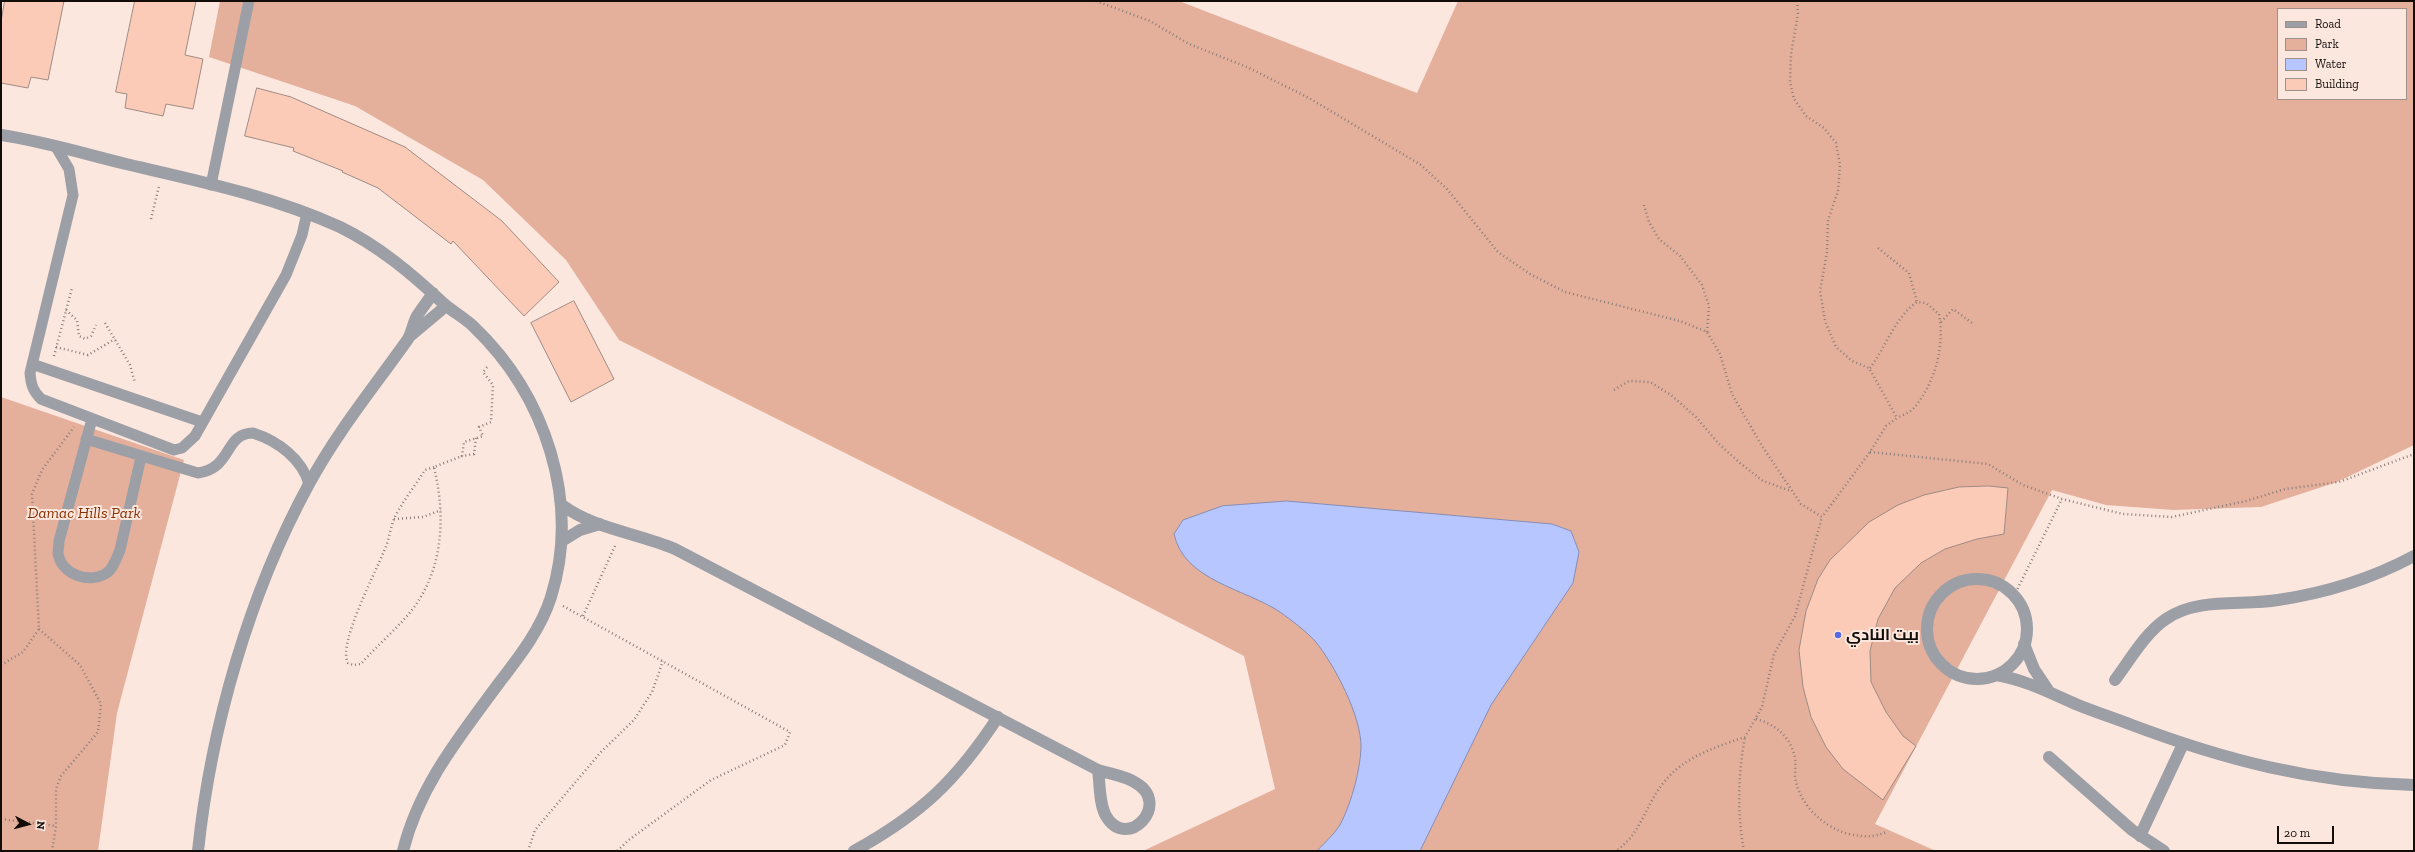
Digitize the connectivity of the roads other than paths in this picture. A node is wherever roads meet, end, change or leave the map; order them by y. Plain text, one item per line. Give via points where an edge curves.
1 (249, 1) edge
2 (1, 134) edge
3 (56, 147) junction
4 (211, 185) junction
5 (307, 213) junction
6 (433, 293) junction
7 (446, 306) junction
8 (409, 337) junction
9 (32, 364) junction
10 (87, 417) junction
11 (202, 422) junction
12 (86, 439) junction
13 (141, 457) junction
14 (308, 484) junction
15 (562, 505) junction
16 (600, 524) junction
17 (562, 541) junction
18 (2414, 556) edge
19 (2024, 644) junction
20 (1996, 675) junction
21 (2115, 680) dead end
22 (2049, 691) junction
23 (998, 717) junction
24 (2183, 744) junction
25 (2049, 756) dead end
26 (1098, 770) junction
27 (2414, 785) edge
28 (2140, 836) junction
29 (198, 851) edge
30 (403, 851) edge
31 (854, 851) edge
32 (2164, 851) edge

1 - 4 lane
2 - 3 street
3 - 4 street
3 - 9 lane via 69,169 73,181 73,195
4 - 5 street via 261,197
5 - 6 street via 343,229 377,249
5 - 11 lane via 302,235 286,275
6 - 7 street
6 - 8 street via 417,316
7 - 8 street
7 - 15 street via 473,326 498,353 528,395 546,435 558,478
8 - 14 street via 340,432
9 - 10 lane via 30,373 34,392 41,399
9 - 11 lane
10 - 11 lane via 174,450 190,443
10 - 12 lane
12 - 13 lane
12 - 13 lane via 61,529 58,554 73,574 85,578 97,577 108,572 115,562
13 - 14 lane via 189,472 206,472 220,463 236,438 247,433 296,459 302,466
14 - 29 street via 282,538 260,593 236,665 216,740
15 - 16 street via 580,517
15 - 17 street
16 - 17 street via 580,530
16 - 23 street via 649,538 675,549
17 - 30 street via 550,598 522,653 454,744 428,784 409,827
18 - 21 street via 2359,580 2307,595 2251,604 2187,608 2165,619 2156,627
19 - 20 street via 2010,666
19 - 20 street via 2025,619 2014,596 1996,583 1973,579 1952,586 1935,602 1930,612 1927,635 1930,646 1942,665 1952,672 1973,679
19 - 22 street via 2034,669
20 - 22 street via 2023,681
22 - 24 street
23 - 26 street
23 - 31 street via 976,751 947,784 915,813
24 - 27 street via 2256,766 2298,775 2375,784
24 - 28 street
25 - 28 street
26 - 26 street via 1105,815 1112,824 1122,828 1133,828 1143,823 1149,813 1149,801 1145,790 1136,782
28 - 32 street

